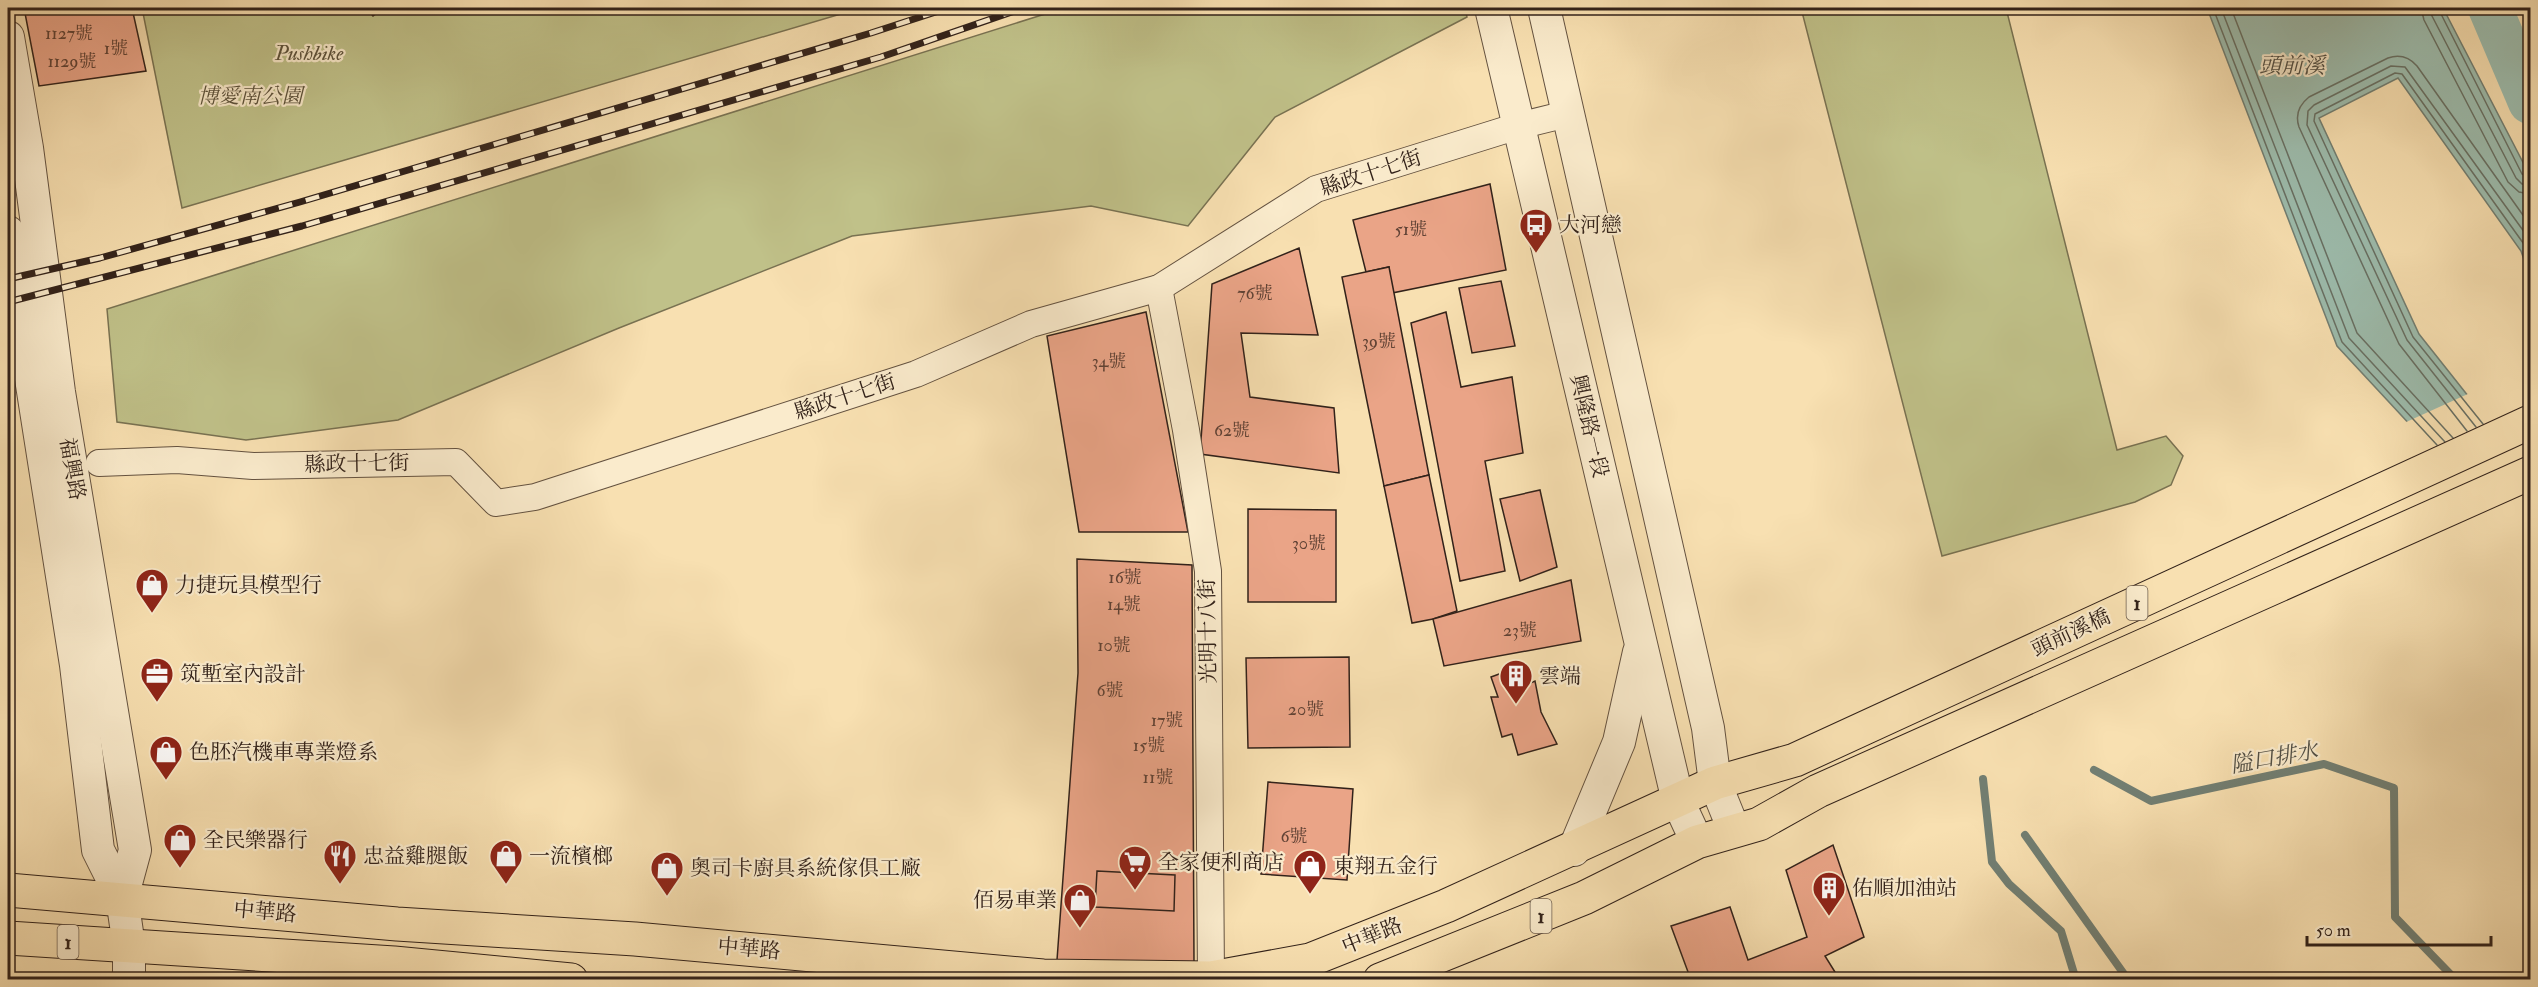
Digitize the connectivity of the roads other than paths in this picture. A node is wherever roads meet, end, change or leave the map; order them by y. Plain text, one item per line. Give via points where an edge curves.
1 (1491, 8) edge
2 (1544, 8) edge
3 (8, 37) edge
4 (1567, 114) junction
5 (1518, 126) junction
6 (8, 232) edge
7 (1159, 288) junction
8 (2530, 422) edge
9 (99, 463) dead end
10 (2530, 473) edge
11 (1640, 645) junction
12 (1728, 778) junction
13 (1678, 801) junction
14 (1746, 827) junction
15 (1697, 842) junction
16 (1574, 850) junction
17 (8, 890) edge
18 (122, 898) junction
19 (8, 938) edge
20 (129, 946) junction
21 (1211, 978) edge
22 (129, 980) edge
23 (571, 980) edge
24 (1380, 980) edge

1 - 5 street, 興隆路一段
2 - 4 street
3 - 18 street, 福興路 via 27,148 59,392 135,850
4 - 5 street, 縣政十七街
4 - 12 street via 1708,728
5 - 7 street, 縣政十七街 via 1316,189
5 - 11 street, 興隆路一段
6 - 18 street, 福興路 via 76,665 98,850
7 - 9 street, 縣政十七街 via 1031,324 916,374 535,497 496,503 456,462 253,466 177,460
7 - 21 street, 光明十八街 via 1208,571
8 - 12 main road, 頭前溪橋 / 1 via 1795,760
10 - 14 main road, 頭前溪橋 / 1 via 1818,791
11 - 13 street, 興隆路一段
11 - 16 street via 1619,741
12 - 13 main road, 中華路 / 1
12 - 14 street
13 - 15 street, 興隆路一段
13 - 16 main road, 中華路 / 1
14 - 15 main road, 中華路 / 1
15 - 24 main road, 中華路 / 1 via 1584,898
16 - 21 main road, 中華路 / 1 via 1310,960
17 - 18 main road, 中華路 / 1
18 - 20 street, 福興路
18 - 21 main road, 中華路 / 1 via 1043,976
19 - 20 main road, 中華路 / 1
20 - 22 street, 福興路
20 - 23 main road, 中華路 / 1 via 394,963

